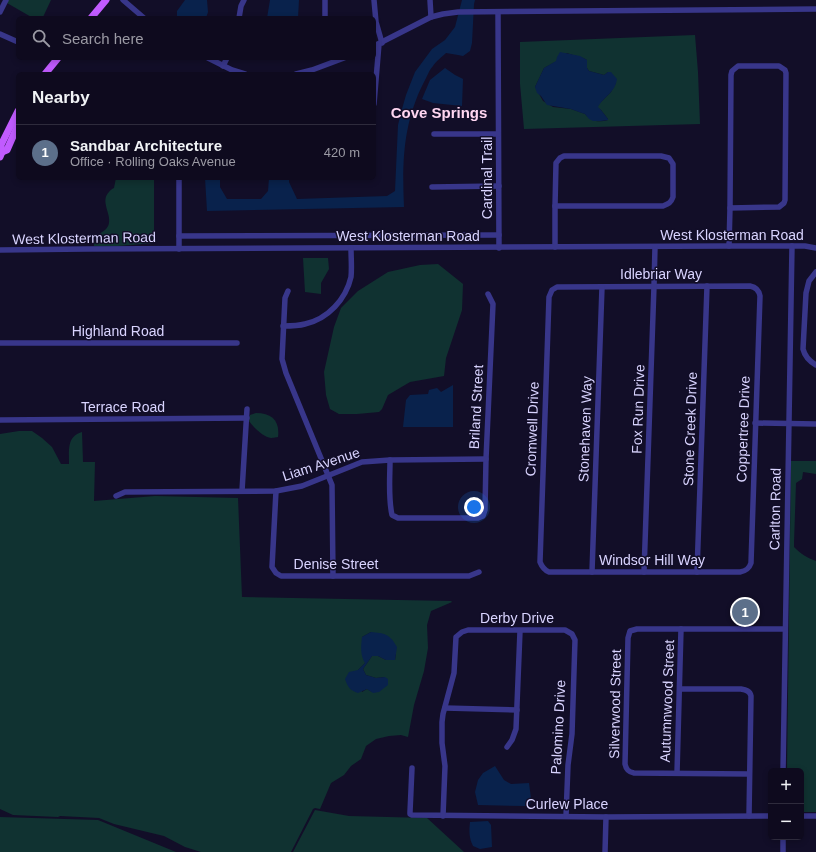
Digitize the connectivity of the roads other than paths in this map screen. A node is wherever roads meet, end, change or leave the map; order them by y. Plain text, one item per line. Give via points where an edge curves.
1 (6, 0) edge
2 (106, 0) edge
3 (123, 0) edge
4 (244, 0) edge
5 (325, 0) edge
6 (374, 0) edge
7 (430, 0) edge
8 (816, 10) edge
9 (0, 12) edge
10 (498, 12) junction
11 (93, 16) edge
12 (142, 16) edge
13 (238, 16) edge
14 (325, 16) edge
15 (375, 16) edge
16 (431, 17) junction
17 (376, 22) edge
18 (0, 34) edge
19 (16, 41) edge
20 (378, 44) edge
21 (55, 60) edge
22 (212, 60) edge
23 (226, 60) edge
24 (335, 60) edge
25 (223, 66) junction
26 (46, 72) edge
27 (239, 72) edge
28 (306, 72) edge
29 (376, 74) edge
30 (16, 115) edge
31 (16, 130) edge
32 (434, 134) dead end
33 (498, 134) junction
34 (1, 155) edge
35 (179, 180) edge
36 (499, 186) junction
37 (432, 187) dead end
38 (555, 206) junction
39 (730, 208) junction
40 (499, 235) junction
41 (179, 236) junction
42 (730, 246) junction
43 (792, 246) junction
44 (555, 247) junction
45 (655, 247) junction
46 (351, 248) junction
47 (499, 248) junction
48 (816, 248) edge
49 (179, 249) junction
50 (0, 250) edge
51 (816, 272) edge
52 (557, 286) joint
53 (654, 286) junction
54 (707, 286) junction
55 (602, 287) junction
56 (288, 291) dead end
57 (488, 294) dead end
58 (760, 296) joint
59 (283, 326) junction
60 (0, 343) edge
61 (237, 343) dead end
62 (816, 365) edge
63 (247, 409) dead end
64 (247, 418) junction
65 (0, 420) edge
66 (755, 424) junction
67 (789, 424) junction
68 (816, 424) edge
69 (486, 459) junction
70 (390, 460) junction
71 (328, 475) junction
72 (242, 491) junction
73 (276, 491) junction
74 (116, 496) dead end
75 (751, 563) joint
76 (478, 572) dead end
77 (549, 572) joint
78 (592, 572) junction
79 (644, 572) junction
80 (697, 572) junction
81 (333, 576) junction
82 (681, 629) junction
83 (785, 629) junction
84 (520, 630) junction
85 (575, 640) joint
86 (680, 689) junction
87 (445, 708) junction
88 (517, 710) junction
89 (507, 747) dead end
90 (412, 768) dead end
91 (783, 768) edge
92 (677, 773) junction
93 (749, 774) junction
94 (443, 816) junction
95 (566, 816) junction
96 (749, 816) junction
97 (768, 816) edge
98 (804, 816) edge
99 (816, 816) edge
100 (606, 817) junction
101 (783, 840) edge
102 (605, 852) edge
103 (783, 852) edge

1 - 9 street
2 - 11 main road
3 - 12 street
4 - 13 street
5 - 14 street
6 - 15 street
7 - 16 street
8 - 10 street
10 - 16 street via 458,12
10 - 33 street, Cardinal Trail
16 - 20 street
17 - 20 street
18 - 19 street
20 - 29 street
21 - 26 main road
22 - 25 street
23 - 25 street
24 - 28 street
25 - 27 street
30 - 34 main road via 1,145
31 - 34 main road via 7,150
32 - 33 street
33 - 36 street, Cardinal Trail
35 - 41 street
36 - 37 street
36 - 40 street, Cardinal Trail
38 - 38 street via 668,205 673,198 673,164 669,158 661,156 564,156 555,166
38 - 44 street
39 - 39 street via 732,71 738,66 779,66 786,73 785,200 776,208
39 - 42 street
40 - 41 street
40 - 47 street, Cardinal Trail
41 - 49 street
42 - 43 street, West Klosterman Road
42 - 45 street, West Klosterman Road
43 - 48 street, West Klosterman Road
43 - 67 street, Carlton Road
44 - 45 street, West Klosterman Road
44 - 47 street, West Klosterman Road
45 - 53 street, Fox Run Drive
46 - 47 street, West Klosterman Road
46 - 49 street, West Klosterman Road
46 - 59 street via 350,277 347,289 339,302 314,322
49 - 50 street, West Klosterman Road
51 - 62 street via 809,281 806,293 803,349 807,359
52 - 55 street, Idlebriar Way
52 - 77 street, Cromwell Drive via 549,297 540,554 541,565
53 - 54 street, Idlebriar Way
53 - 55 street, Idlebriar Way
53 - 79 street, Fox Run Drive
54 - 58 street, Idlebriar Way via 752,286
54 - 80 street, Stone Creek Drive
55 - 78 street, Stonehaven Way
56 - 59 street
57 - 69 street, Briland Street via 493,304
58 - 66 street, Coppertree Drive
59 - 71 street via 284,368
60 - 61 street, Highland Road
63 - 64 street
64 - 65 street, Terrace Road
64 - 72 street
66 - 67 street
66 - 75 street, Coppertree Drive
67 - 68 street
67 - 83 street, Carlton Road
69 - 70 street, Liam Avenue
69 - 70 street, Briland Street via 485,510 483,516 478,518 398,518 392,515 389,490
70 - 71 street, Liam Avenue via 362,462
71 - 73 street, Liam Avenue via 302,486
71 - 81 street via 333,490
72 - 73 street, Liam Avenue
72 - 74 street, Liam Avenue via 124,492
73 - 81 street, Denise Street via 273,570 283,576
75 - 80 street, Windsor Hill Way via 744,572
76 - 81 street, Denise Street via 470,576
77 - 78 street, Windsor Hill Way
78 - 79 street, Windsor Hill Way
79 - 80 street, Windsor Hill Way
82 - 83 street
82 - 86 street, Autumnwood Street
82 - 92 street, Silverwood Street via 636,629 630,631 628,638 626,767 634,773
83 - 91 street, Carlton Road
84 - 85 street, Derby Drive via 566,630
84 - 87 street, Derby Drive via 468,630 456,637 454,673
84 - 88 street
85 - 95 street, Palomino Drive
86 - 92 street, Autumnwood Street
86 - 93 street via 743,690 750,693
87 - 88 street
87 - 94 street via 442,729 445,766
88 - 89 street via 514,737
90 - 94 street, Curlew Place via 410,814
92 - 93 street
93 - 96 street
94 - 95 street, Curlew Place
95 - 100 street, Curlew Place
96 - 97 street, Curlew Place
96 - 100 street, Curlew Place
98 - 99 street
100 - 102 street
101 - 103 street

